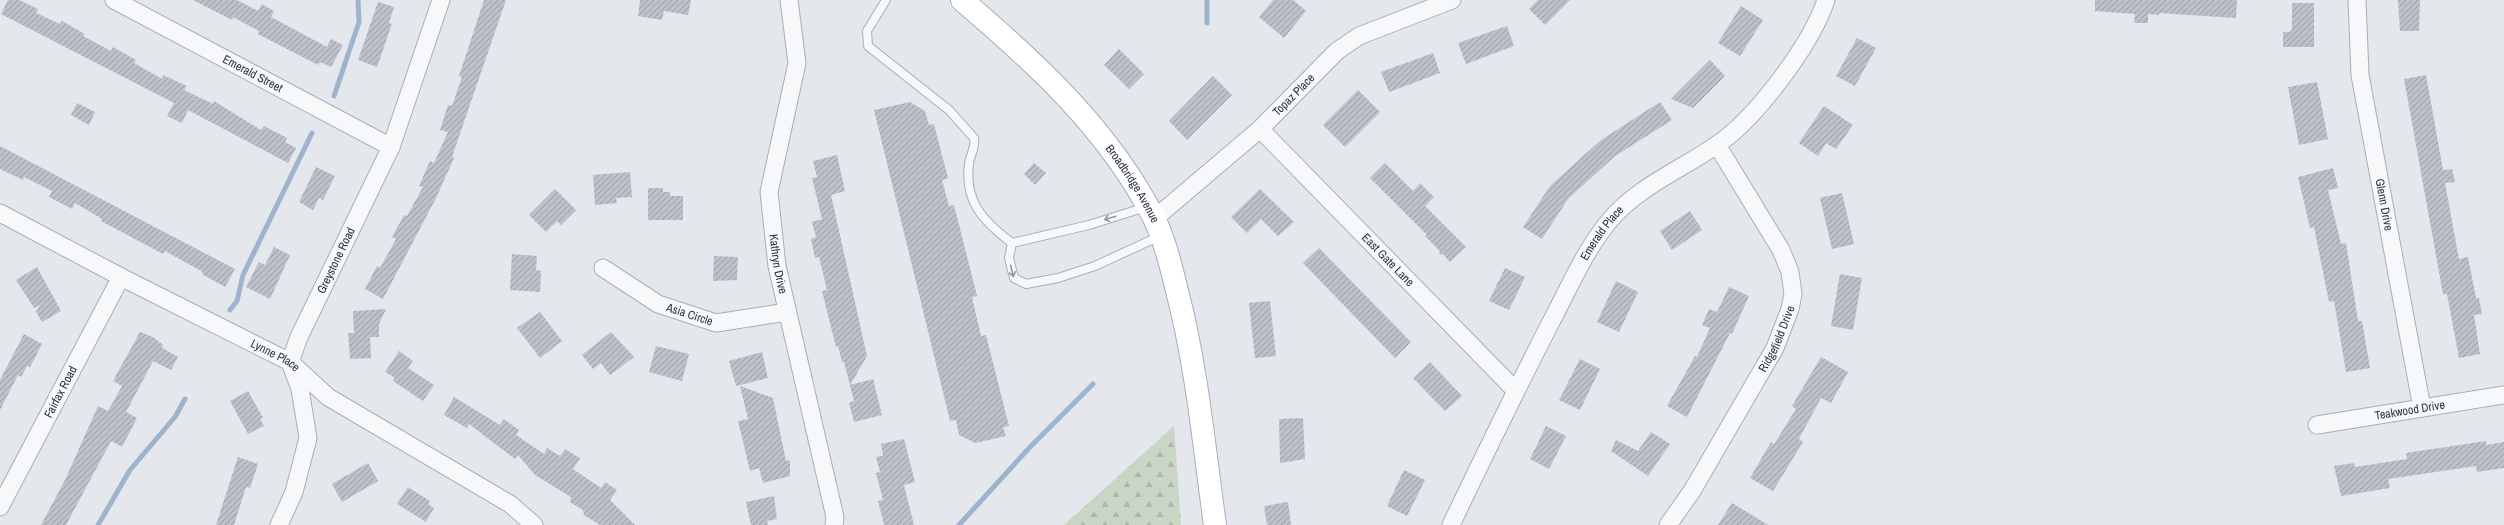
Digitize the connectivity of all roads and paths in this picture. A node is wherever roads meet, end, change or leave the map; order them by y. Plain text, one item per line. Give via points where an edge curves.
1 (114, 0) edge
2 (441, 0) edge
3 (790, 0) edge
4 (886, 0) edge
5 (962, 0) edge
6 (1452, 0) edge
7 (1826, 0) edge
8 (2357, 0) edge
9 (1260, 129) junction
10 (1717, 145) junction
11 (391, 147) junction
12 (0, 213) edge
13 (1154, 220) junction
14 (1012, 243) junction
15 (603, 268) dead end
16 (121, 277) junction
17 (787, 312) junction
18 (290, 362) junction
19 (1516, 391) junction
20 (2504, 395) edge
21 (2422, 408) junction
22 (1201, 424) junction
23 (2316, 425) dead end
24 (0, 507) edge
25 (279, 525) edge
26 (534, 525) edge
27 (834, 525) edge
28 (1202, 525) edge
29 (1215, 525) edge
30 (1452, 525) edge
31 (1668, 525) edge

1 - 11 street, Emerald Street
2 - 11 street, Greystone Road
3 - 17 street, Kathryn Drive via 797,63 769,192 777,266
4 - 14 lane via 867,31 868,46 949,110 974,138 967,180 978,212 991,227
5 - 13 main road, Broadbridge Avenue via 1056,83 1105,142
6 - 9 street, Topaz Place via 1359,36 1347,44
7 - 10 street, Emerald Place via 1804,45 1773,87 1743,122
8 - 21 street, Glenn Drive via 2360,75
9 - 13 street, Topaz Place
9 - 19 street, East Gate Lane
10 - 19 street, Emerald Place via 1646,189 1610,220 1587,253
10 - 31 street, Ridgefield Drive via 1781,250 1790,272 1793,294 1775,348 1692,491
11 - 18 street, Greystone Road via 299,337
12 - 16 street, Lynne Place
13 -> 14 lane via 1089,225
14 -> 13 lane via 1009,258 1014,278 1026,284 1058,278 1095,266
13 - 22 main road, Broadbridge Avenue via 1168,255 1185,323
15 - 17 street, Asia Circle via 658,304 716,323
16 - 18 street, Lynne Place
16 - 24 street, Fairfax Road
17 - 27 street, Kathryn Drive via 835,517
18 - 25 street via 300,389 308,438 294,492
18 - 26 street, Lynne Place via 328,396 510,504
19 - 30 street, Emerald Place
20 - 21 street, Teakwood Drive
21 - 23 street, Teakwood Drive
22 - 28 main road, Broadbridge Avenue
22 - 29 main road, Broadbridge Avenue

